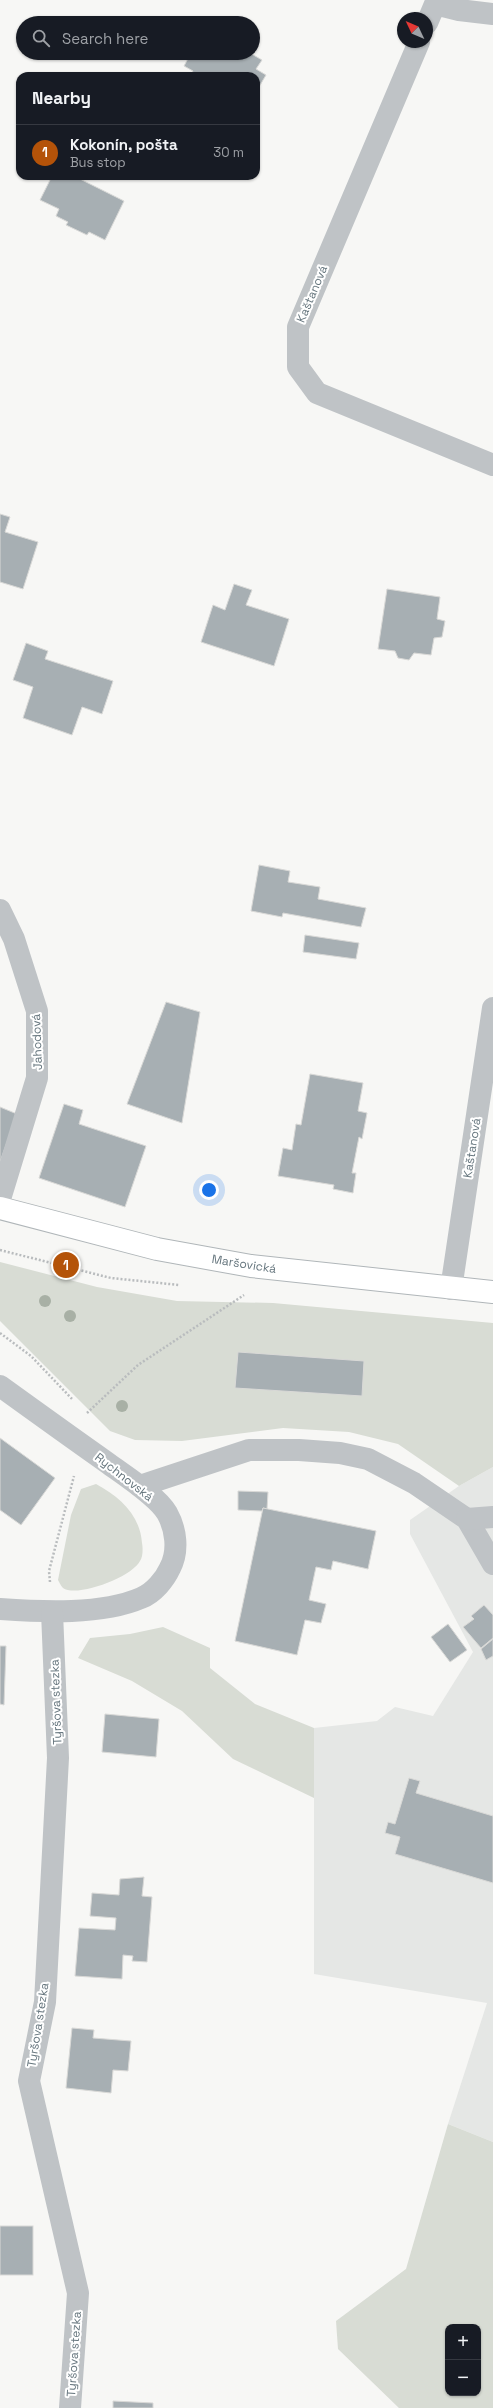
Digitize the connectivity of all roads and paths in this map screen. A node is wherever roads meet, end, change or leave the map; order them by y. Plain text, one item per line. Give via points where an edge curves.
1 (433, 9) edge
2 (493, 14) edge
3 (416, 48) edge
4 (493, 465) edge
5 (0, 910) edge
6 (493, 1008) edge
7 (0, 1199) edge
8 (0, 1208) edge
9 (0, 1251) edge
10 (282, 1270) junction
11 (187, 1286) dead end
12 (451, 1289) junction
13 (493, 1292) edge
14 (0, 1333) edge
15 (0, 1386) edge
16 (75, 1402) dead end
17 (81, 1408) dead end
18 (86, 1413) junction
19 (84, 1446) junction
20 (140, 1486) junction
21 (493, 1517) edge
22 (467, 1519) junction
23 (493, 1564) edge
24 (0, 1609) edge
25 (52, 1612) junction
26 (70, 2408) edge

1 - 2 street
3 - 4 street, Kaštanová via 298,327 298,367 317,393
5 - 7 street, Jahodová via 14,939 37,1011 38,1078
6 - 12 street, Kaštanová
8 - 10 main road, Maršovická via 157,1249
9 - 11 path via 111,1278
10 - 12 main road, Maršovická
10 - 18 path via 138,1365
12 - 13 main road, Maršovická
14 - 16 path via 31,1356
15 - 19 street, Rychnovská
17 - 18 path
18 - 19 path
19 - 20 street, Rychnovská
19 - 25 path via 65,1503 49,1571
20 - 22 street via 249,1450 340,1452 368,1460 414,1483
20 - 25 street, Rychnovská via 166,1512 173,1530 176,1548 174,1560 164,1580 142,1598 111,1606
21 - 22 street
22 - 23 street
24 - 25 street, Rychnovská
25 - 26 street, Tyršova stezka via 58,1758 45,2002 29,2081 78,2293

